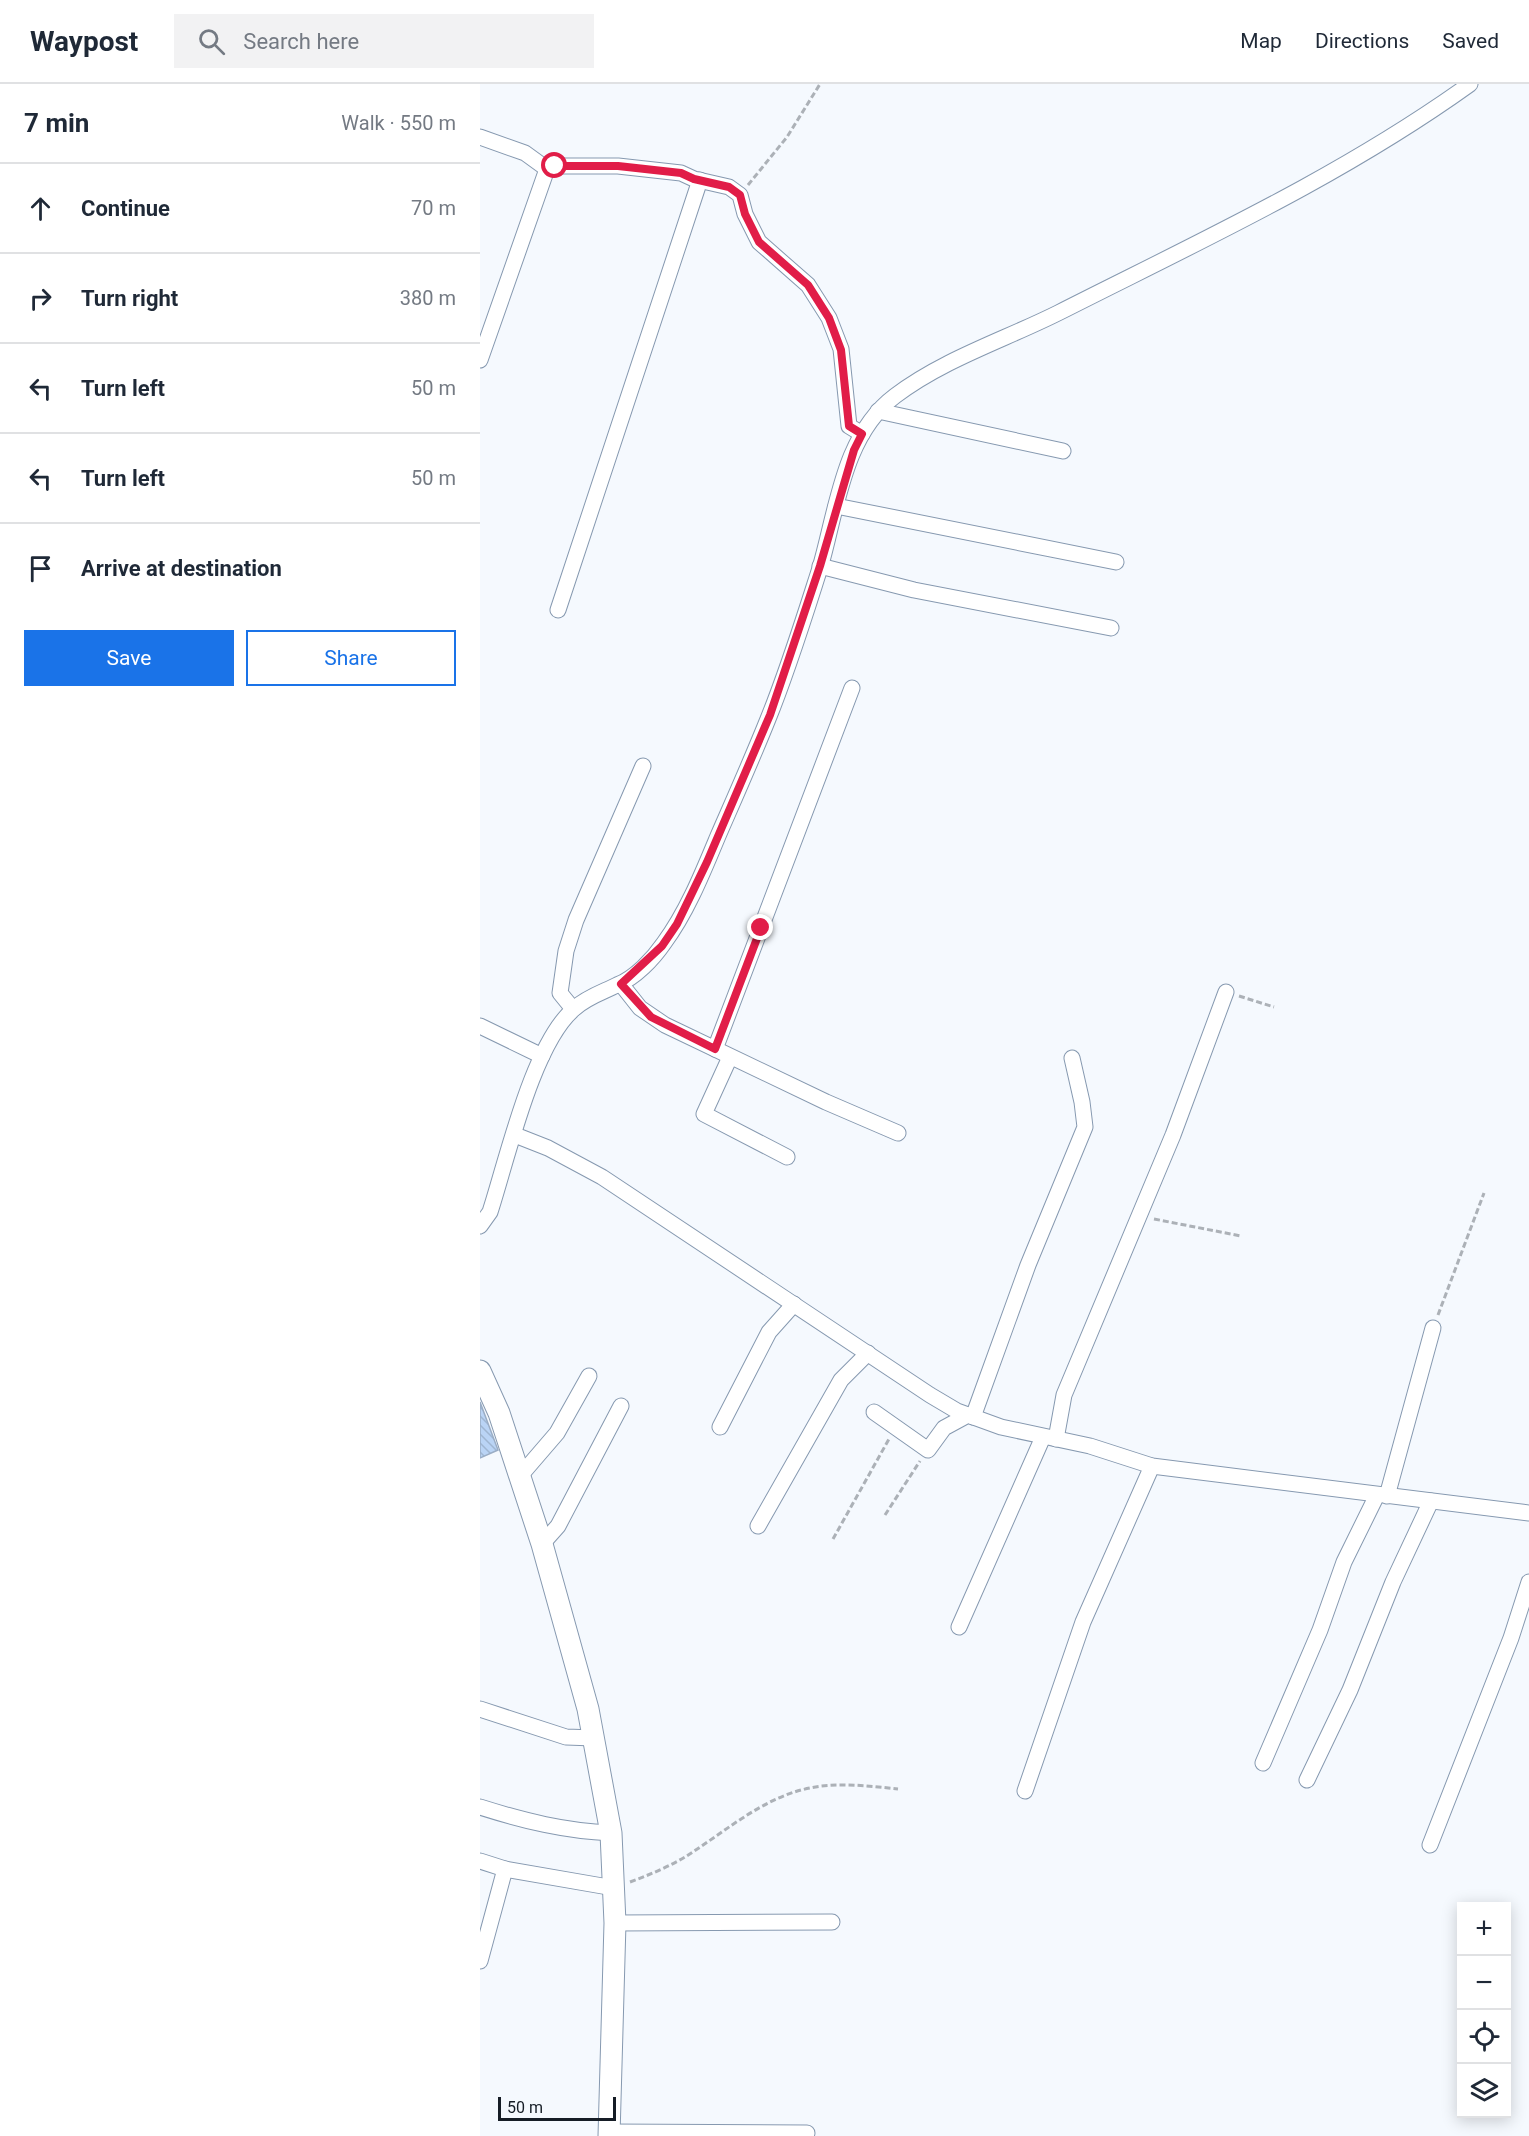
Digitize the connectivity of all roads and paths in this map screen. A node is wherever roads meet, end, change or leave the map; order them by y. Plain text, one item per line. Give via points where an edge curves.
1 (820, 84) edge
2 (1470, 84) edge
3 (480, 137) edge
4 (547, 169) junction
5 (700, 180) junction
6 (740, 195) junction
7 (480, 360) edge
8 (878, 411) junction
9 (862, 434) junction
10 (1063, 451) dead end
11 (836, 506) junction
12 (1116, 562) dead end
13 (820, 566) junction
14 (558, 610) dead end
15 (1111, 628) dead end
16 (852, 688) dead end
17 (644, 766) dead end
18 (621, 984) junction
19 (1226, 992) joint
20 (1274, 1007) dead end
21 (573, 1009) junction
22 (480, 1026) edge
23 (715, 1049) junction
24 (542, 1056) junction
25 (730, 1057) junction
26 (1072, 1058) dead end
27 (898, 1133) dead end
28 (514, 1135) junction
29 (787, 1157) dead end
30 (1484, 1192) dead end
31 (1139, 1216) junction
32 (480, 1226) edge
33 (1241, 1236) dead end
34 (794, 1304) junction
35 (1433, 1328) joint
36 (868, 1353) junction
37 (589, 1376) dead end
38 (483, 1384) edge
39 (621, 1406) dead end
40 (874, 1412) dead end
41 (971, 1416) junction
42 (720, 1427) dead end
43 (896, 1427) junction
44 (1049, 1438) junction
45 (928, 1450) junction
46 (1152, 1466) junction
47 (520, 1476) junction
48 (1382, 1495) junction
49 (1431, 1501) junction
50 (1529, 1513) edge
51 (885, 1515) dead end
52 (758, 1526) dead end
53 (833, 1539) dead end
54 (542, 1544) junction
55 (1529, 1582) edge
56 (959, 1627) dead end
57 (480, 1709) edge
58 (594, 1738) junction
59 (1263, 1764) dead end
60 (1307, 1780) dead end
61 (898, 1789) dead end
62 (1025, 1791) dead end
63 (480, 1807) edge
64 (611, 1833) junction
65 (1430, 1845) dead end
66 (480, 1861) edge
67 (505, 1869) junction
68 (614, 1888) junction
69 (832, 1922) dead end
70 (615, 1923) junction
71 (484, 1929) edge
72 (480, 1961) edge
73 (807, 2133) dead end
74 (609, 2134) edge

1 - 6 path via 787,137
2 - 8 street via 1387,138 1247,218 1020,332 945,364 894,396
3 - 4 street via 525,153
4 - 5 street via 618,166 681,173
4 - 7 street
5 - 6 street via 729,187
5 - 14 street
6 - 9 street via 759,242 808,285 829,318 841,350 849,426
8 - 9 street
8 - 10 street
9 - 11 street
11 - 12 street
11 - 13 street
13 - 15 street via 914,590
13 - 18 street via 770,715 707,862 662,946
16 - 23 street
17 - 21 street via 571,933 560,993
18 - 21 street
18 - 23 street via 651,1017
19 - 20 path
19 - 31 street
21 - 24 street
22 - 24 street
23 - 25 street
24 - 28 street
25 - 27 street
25 - 29 street via 704,1114
26 - 41 street via 1085,1127
28 - 32 street via 490,1212
28 - 34 street via 603,1177
30 - 35 path
31 - 33 path
31 - 44 street
34 - 36 street
34 - 42 street via 769,1332
35 - 48 street
36 - 41 street via 930,1395
36 - 52 street via 842,1380
37 - 47 street via 557,1433
38 - 47 main road
39 - 54 street via 558,1526
40 - 43 street
41 - 44 street
41 - 45 street via 944,1428
43 - 45 street
43 - 53 path
44 - 46 street via 1090,1446
44 - 56 street
45 - 51 path
46 - 48 street
46 - 62 street via 1083,1622
47 - 54 main road
48 - 49 street
48 - 59 street via 1344,1562 1320,1630
49 - 50 street
49 - 60 street
54 - 58 main road
55 - 65 street
57 - 58 street via 566,1737
58 - 64 main road
61 - 68 path via 851,1785 812,1787 789,1794 760,1808 683,1858
63 - 64 street via 570,1831
64 - 68 main road
66 - 67 street
67 - 68 street
67 - 71 street
68 - 70 main road
69 - 70 street
70 - 74 main road
71 - 72 street
73 - 74 street

